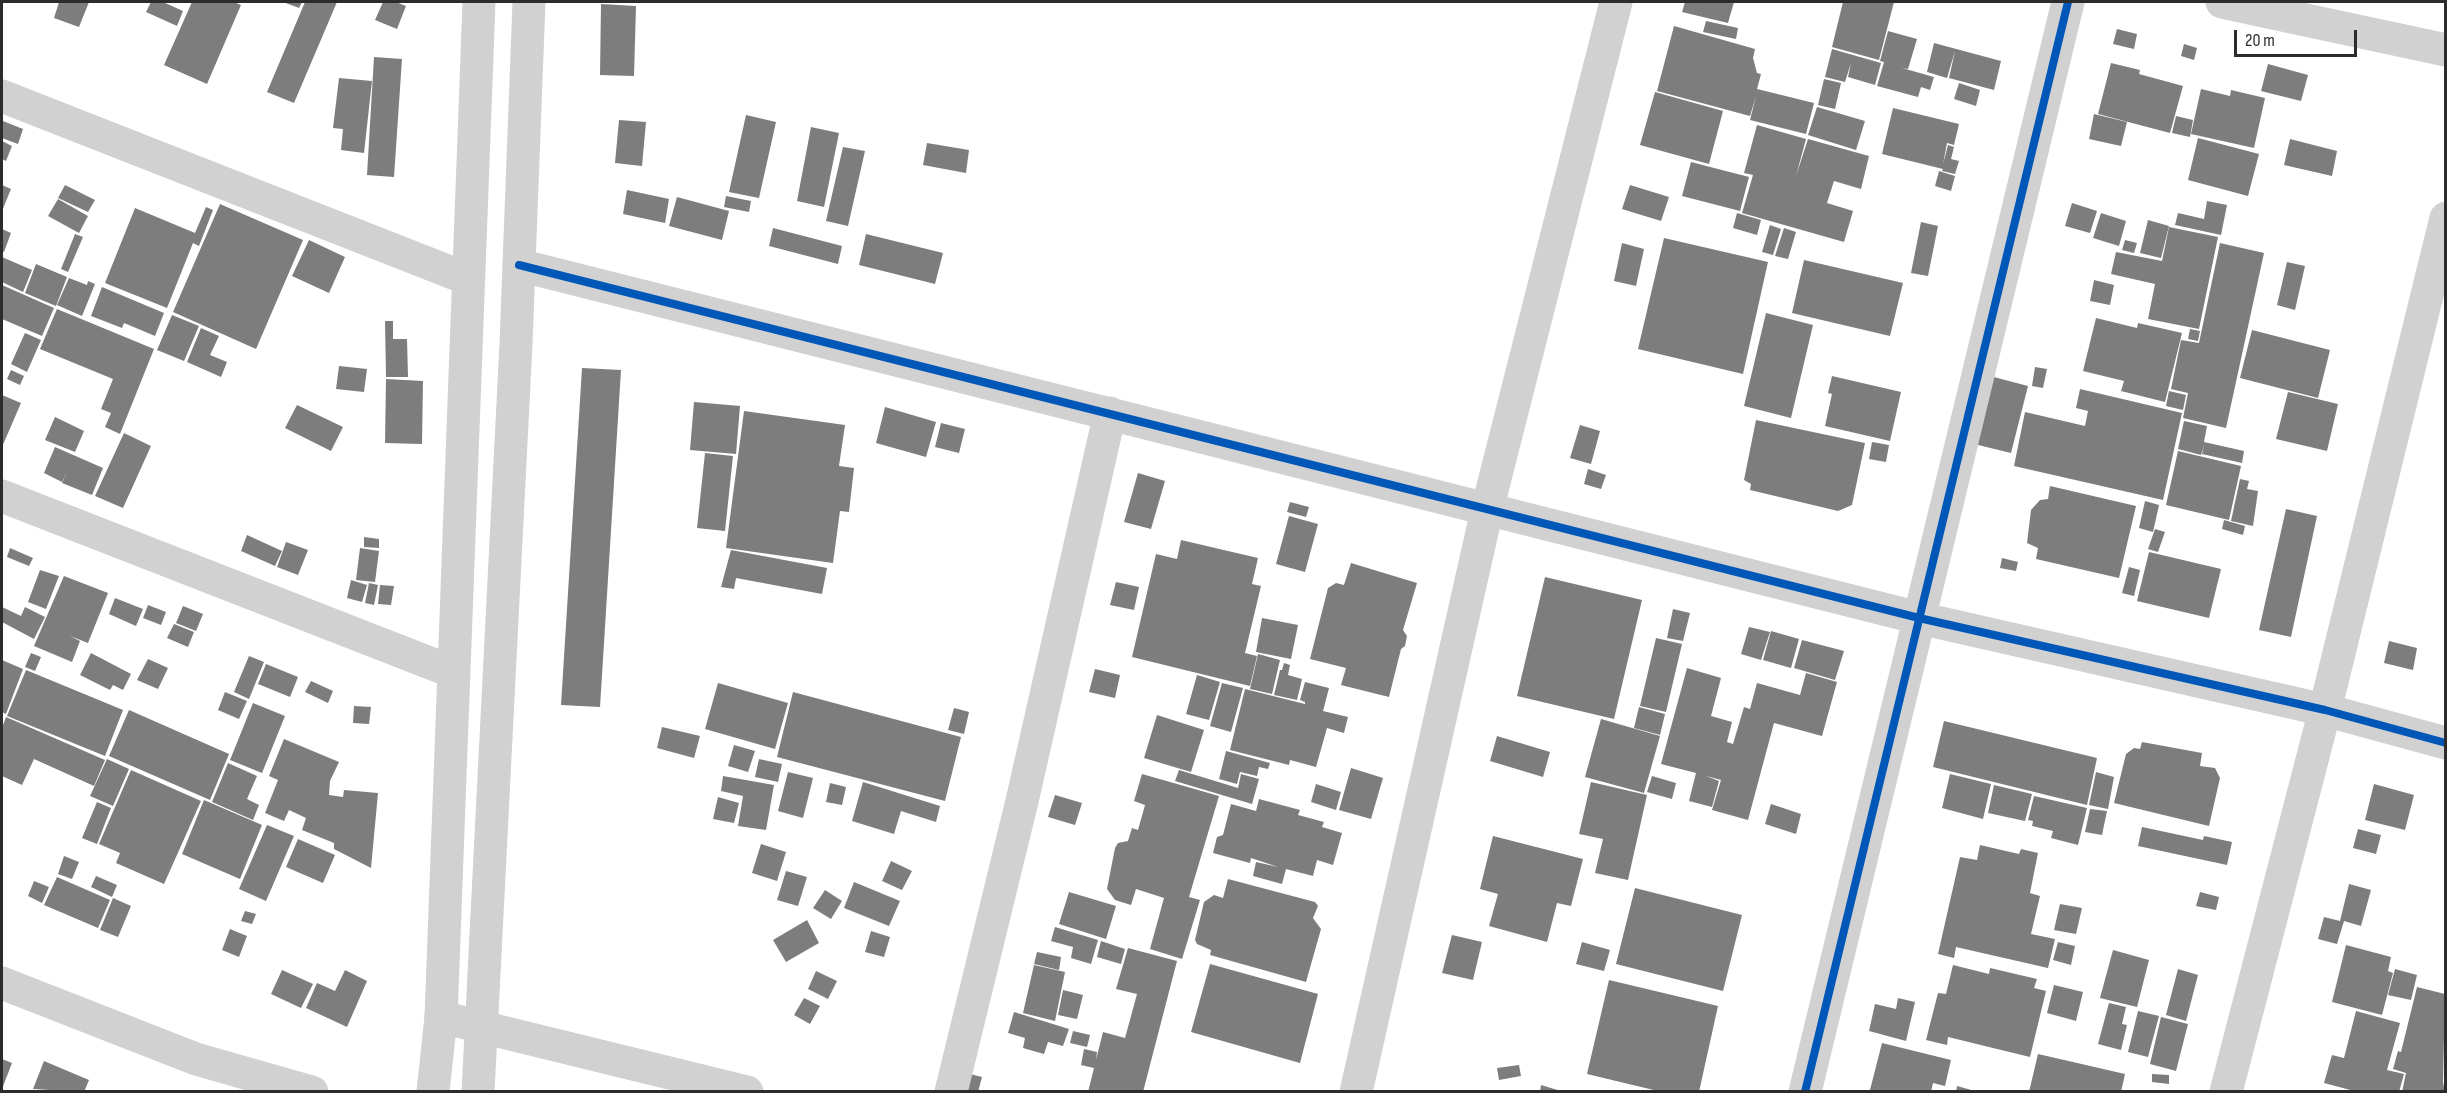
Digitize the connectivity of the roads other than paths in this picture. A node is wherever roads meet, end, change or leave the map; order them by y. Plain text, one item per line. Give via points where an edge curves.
1 (479, 2) edge
2 (529, 2) edge
3 (1616, 2) edge
4 (2068, 2) edge
5 (2222, 2) edge
6 (2445, 50) edge
7 (2, 96) edge
8 (2445, 218) edge
9 (519, 265) junction
10 (468, 279) junction
11 (1110, 413) junction
12 (2, 496) edge
13 (1487, 510) junction
14 (1918, 618) junction
15 (453, 672) junction
16 (2325, 710) junction
17 (2445, 743) edge
18 (2, 983) edge
19 (441, 1017) junction
20 (481, 1026) junction
21 (312, 1092) edge
22 (433, 1092) edge
23 (478, 1092) edge
24 (747, 1092) edge
25 (951, 1092) edge
26 (1356, 1092) edge
27 (1805, 1092) edge
28 (2226, 1092) edge

1 - 10 street
2 - 9 street
3 - 13 street
4 - 14 street
5 - 6 street
7 - 10 street
8 - 16 street
9 - 11 street
9 - 20 street
10 - 15 street
11 - 13 street
11 - 25 street
12 - 15 street
13 - 14 street
13 - 26 street
14 - 16 street
14 - 27 street
15 - 19 street
16 - 17 street
16 - 28 street
18 - 21 street via 196,1059
19 - 20 street
19 - 22 street
20 - 23 street
20 - 24 street

